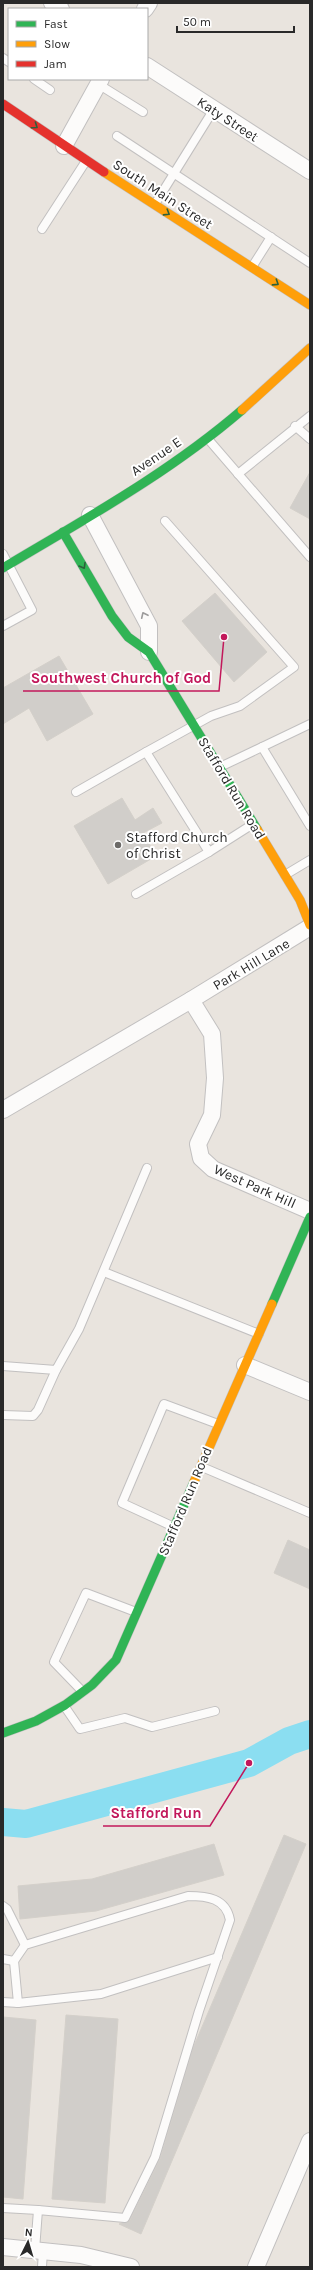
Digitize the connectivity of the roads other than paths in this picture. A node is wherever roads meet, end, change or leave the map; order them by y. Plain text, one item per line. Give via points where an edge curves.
1 (148, 67) edge
2 (35, 80) edge
3 (99, 81) edge
4 (50, 90) dead end
5 (3, 104) edge
6 (214, 109) junction
7 (143, 112) dead end
8 (117, 136) dead end
9 (64, 146) junction
10 (86, 160) junction
11 (310, 171) edge
12 (174, 173) junction
13 (154, 205) junction
14 (42, 229) dead end
15 (271, 237) junction
16 (310, 263) edge
17 (252, 267) junction
18 (310, 305) edge
19 (310, 348) edge
20 (310, 416) edge
21 (295, 426) junction
22 (207, 438) junction
23 (310, 439) edge
24 (238, 474) junction
25 (90, 515) junction
26 (165, 521) dead end
27 (63, 532) junction
28 (3, 554) edge
29 (310, 557) edge
30 (6, 566) edge
31 (3, 626) edge
32 (149, 652) junction
33 (310, 724) edge
34 (194, 726) junction
35 (262, 747) junction
36 (146, 752) junction
37 (220, 768) junction
38 (76, 792) dead end
39 (254, 824) junction
40 (310, 826) edge
41 (209, 852) junction
42 (310, 860) edge
43 (285, 875) junction
44 (136, 894) dead end
45 (310, 926) edge
46 (191, 1000) junction
47 (3, 1110) edge
48 (147, 1168) dead end
49 (310, 1211) edge
50 (310, 1217) edge
51 (104, 1272) junction
52 (259, 1334) junction
53 (245, 1365) junction
54 (3, 1366) edge
55 (56, 1370) junction
56 (310, 1392) edge
57 (3, 1415) edge
58 (218, 1424) junction
59 (200, 1466) junction
60 (310, 1513) edge
61 (174, 1527) junction
62 (137, 1613) junction
63 (83, 1693) junction
64 (65, 1706) junction
65 (215, 1711) dead end
66 (3, 1733) edge
67 (3, 1906) edge
68 (25, 1945) junction
69 (218, 1957) junction
70 (3, 1959) edge
71 (14, 1960) junction
72 (3, 2002) edge
73 (18, 2002) junction
74 (310, 2141) edge
75 (3, 2208) edge
76 (38, 2210) junction
77 (3, 2247) edge
78 (39, 2250) junction
79 (107, 2264) edge
80 (42, 2267) edge
81 (131, 2267) edge
82 (256, 2267) edge

1 - 6 street, Katy Street
2 - 4 lane
3 - 7 lane
3 - 9 street
5 -> 9 main road, South Main Street
6 - 11 street, Katy Street
6 - 12 lane
8 - 12 lane
9 - 10 main road, South Main Street
10 - 13 main road, South Main Street
10 - 14 lane
12 - 13 lane
12 - 15 lane
13 -> 17 main road, South Main Street
15 - 16 lane
15 - 17 lane
17 -> 18 main road, South Main Street
19 - 22 main road, Avenue E via 246,407
20 - 21 lane
21 - 23 lane
21 - 24 lane
22 - 24 lane
22 - 25 main road, Avenue E via 167,467
24 - 29 lane
25 - 27 main road, Avenue E
32 -> 25 street via 149,626
26 - 34 lane via 294,667 240,706 211,716
27 - 30 main road, Avenue E
27 -> 32 main road, Stafford Run Road via 112,616 128,637
28 - 30 lane
30 - 31 lane via 32,610
32 - 34 main road, Stafford Run Road
33 - 35 lane
34 - 36 lane
34 - 37 main road, Stafford Run Road
35 - 37 lane
35 - 40 lane
36 - 38 lane
36 - 41 lane
37 - 39 main road, Stafford Run Road
39 - 41 lane
39 - 43 main road, Stafford Run Road
41 - 44 lane
42 - 43 lane
43 - 45 main road, Stafford Run Road via 300,900
45 - 46 street, Park Hill Lane
46 - 47 street, Park Hill Lane
46 - 49 street, West Park Hill via 212,1034 216,1078 212,1115 198,1144 201,1158 213,1169
48 - 51 lane
50 - 52 main road, Stafford Run Road
51 - 52 lane
51 - 55 lane via 79,1328
52 - 53 main road, Stafford Run Road
53 - 56 street
53 - 58 main road, Stafford Run Road
54 - 55 lane
55 - 57 lane via 38,1410 32,1416
58 - 59 main road, Stafford Run Road
58 - 61 lane via 164,1404 122,1503
59 - 60 lane
59 - 61 main road, Stafford Run Road
61 - 62 main road, Stafford Run Road
62 - 63 main road, Stafford Run Road via 116,1660
62 - 63 lane via 86,1593 54,1662
63 - 64 main road, Stafford Run Road
64 - 65 lane via 80,1729 124,1718 152,1728
64 - 66 main road, Stafford Run Road via 28,1725
67 - 68 lane via 7,1909
68 - 69 lane via 188,1896 203,1896 214,1898 223,1904 229,1913 230,1920
68 - 71 lane
69 - 73 lane via 101,1994
69 - 76 lane via 199,2010 155,2157 126,2218
70 - 71 lane
71 - 73 lane
72 - 73 lane
74 - 82 street
75 - 76 lane
76 - 78 lane
77 - 78 street
78 - 79 street
78 - 80 lane
79 - 81 street

